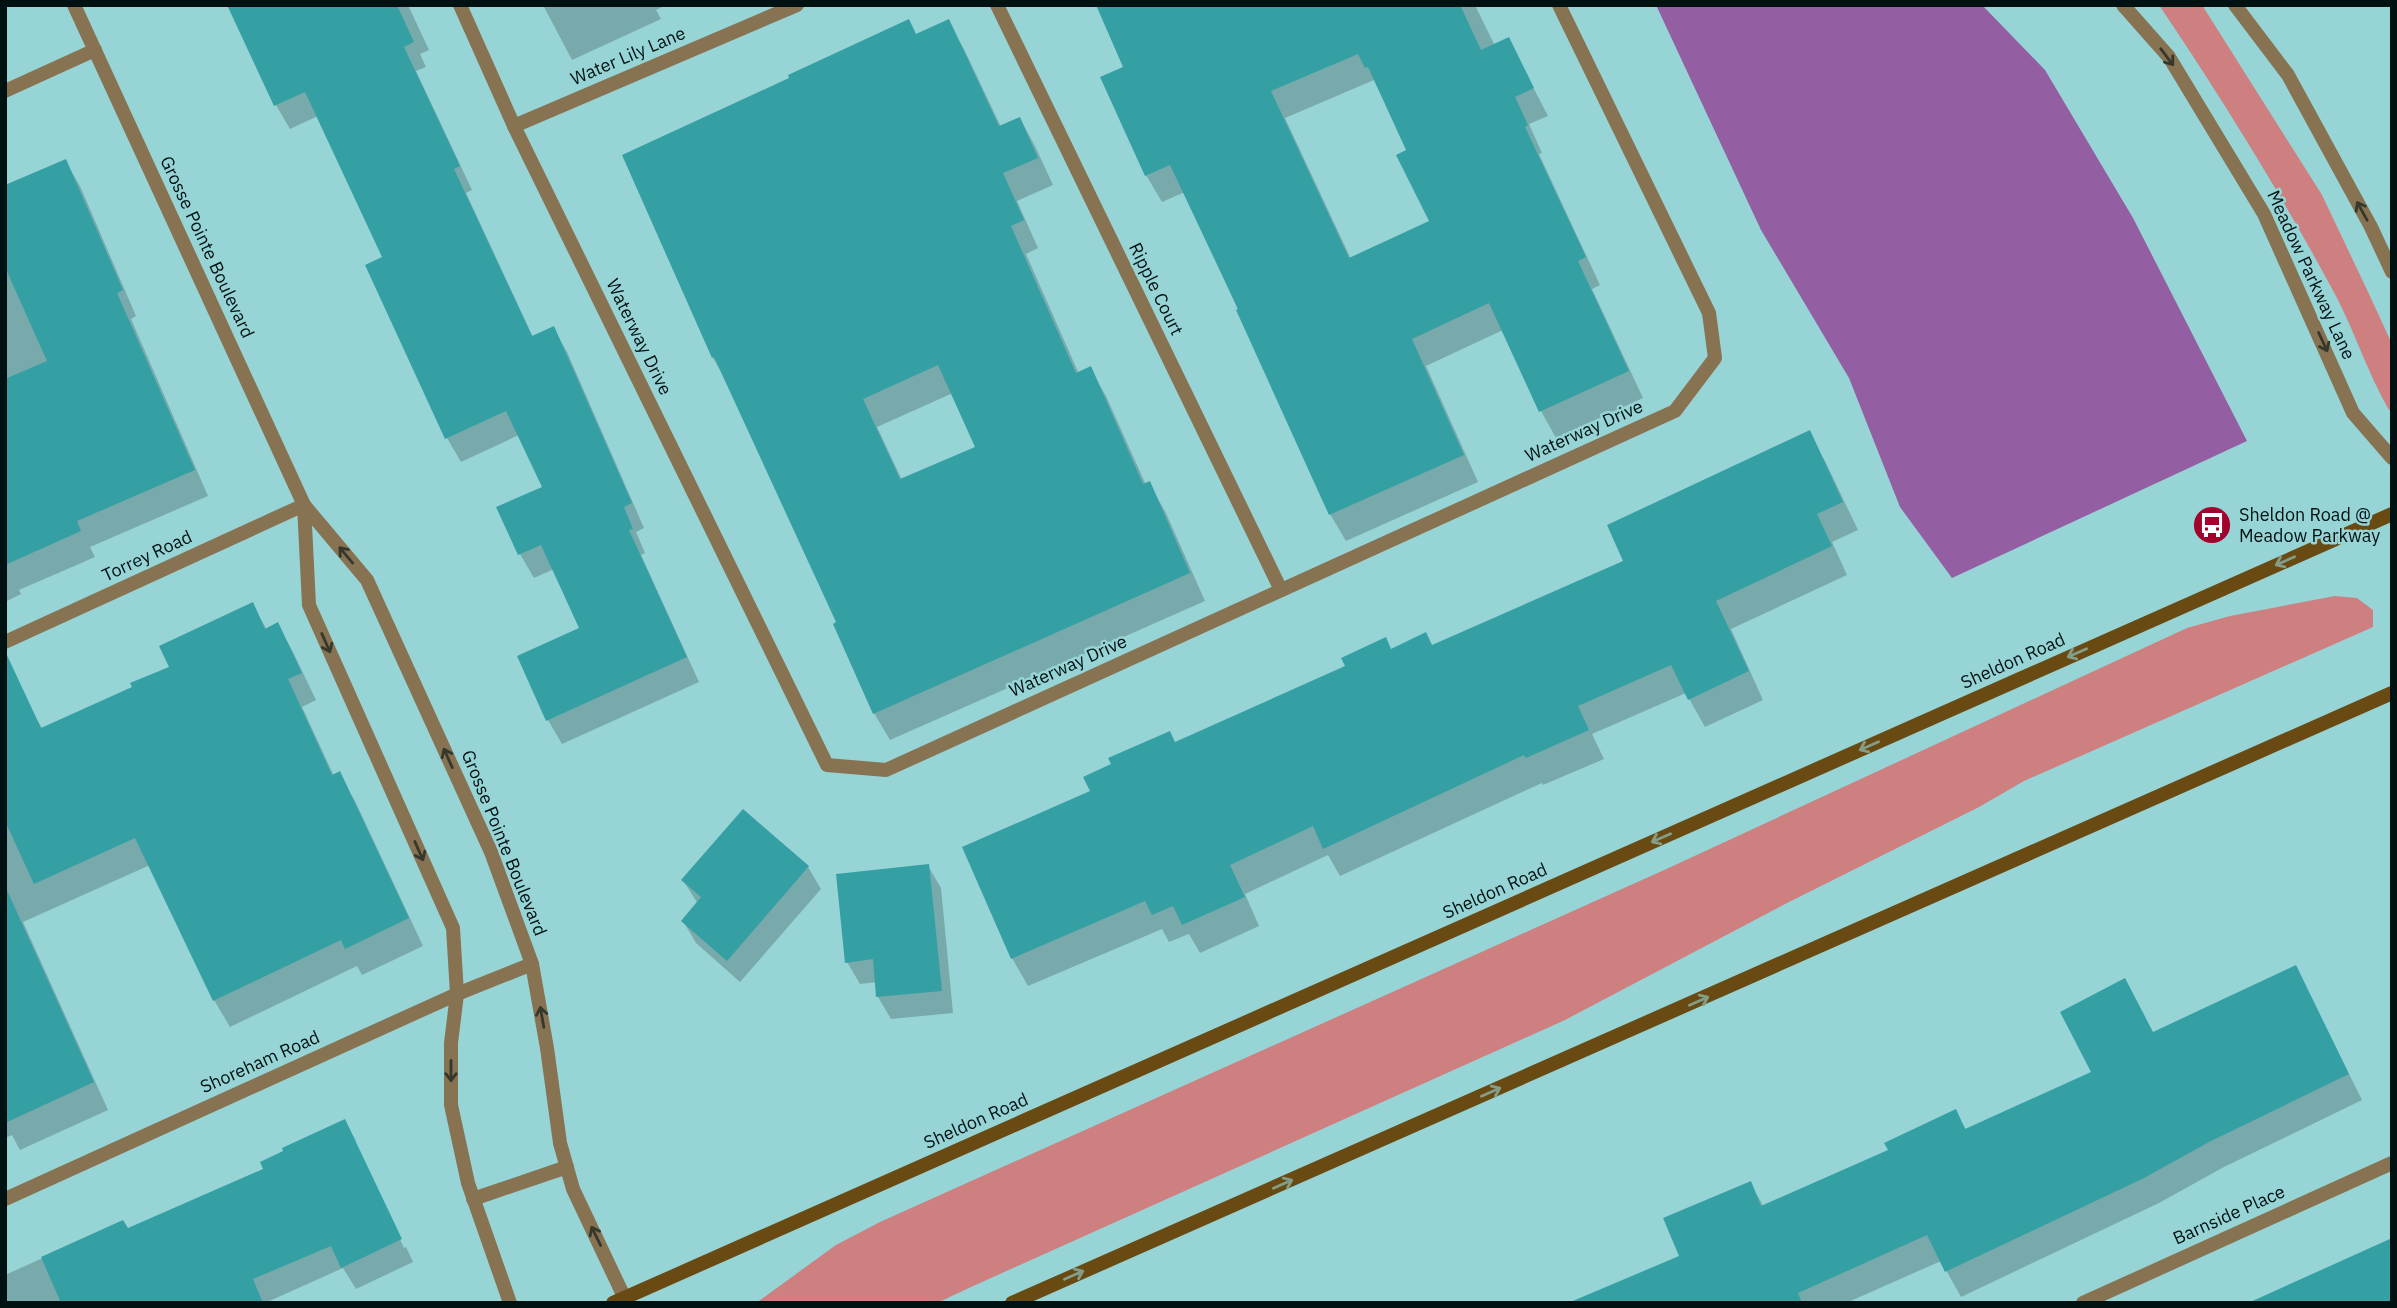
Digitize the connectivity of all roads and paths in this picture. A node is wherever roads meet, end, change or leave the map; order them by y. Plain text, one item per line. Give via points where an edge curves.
1 (74, 5) edge
2 (460, 5) edge
3 (797, 5) edge
4 (997, 5) edge
5 (1559, 5) edge
6 (2123, 5) edge
7 (2235, 5) edge
8 (95, 50) junction
9 (5, 91) edge
10 (514, 126) junction
11 (2392, 272) edge
12 (2392, 458) edge
13 (304, 505) junction
14 (2392, 514) edge
15 (1281, 590) junction
16 (5, 642) edge
17 (2392, 693) edge
18 (532, 964) junction
19 (457, 994) junction
20 (2392, 1163) edge
21 (567, 1167) junction
22 (5, 1199) edge
23 (473, 1199) junction
24 (622, 1301) edge
25 (510, 1303) edge
26 (1012, 1303) edge
27 (2083, 1303) edge

1 - 8 street, Grosse Pointe Boulevard
2 - 10 street, Waterway Drive
3 - 10 street, Water Lily Lane
4 - 15 street, Ripple Court
5 - 15 street, Waterway Drive via 1709,313 1715,358 1675,411
6 -> 12 street, Meadow Parkway Lane via 2169,57 2264,214 2354,413
11 -> 7 street via 2288,75
8 - 9 street
8 - 13 street, Grosse Pointe Boulevard
10 - 15 street, Waterway Drive via 827,765 886,770
13 - 16 street, Torrey Road
18 -> 13 street, Grosse Pointe Boulevard via 491,852 367,580
13 -> 19 street, Grosse Pointe Boulevard via 309,605 453,928
14 -> 24 main road, Sheldon Road
26 -> 17 main road
18 - 19 street, Shoreham Road
21 -> 18 street, Grosse Pointe Boulevard
19 - 22 street, Shoreham Road
19 -> 23 street, Grosse Pointe Boulevard via 451,1105
20 - 27 street, Barnside Place
21 - 23 street
24 -> 21 street, Grosse Pointe Boulevard
23 - 25 street, Grosse Pointe Boulevard

